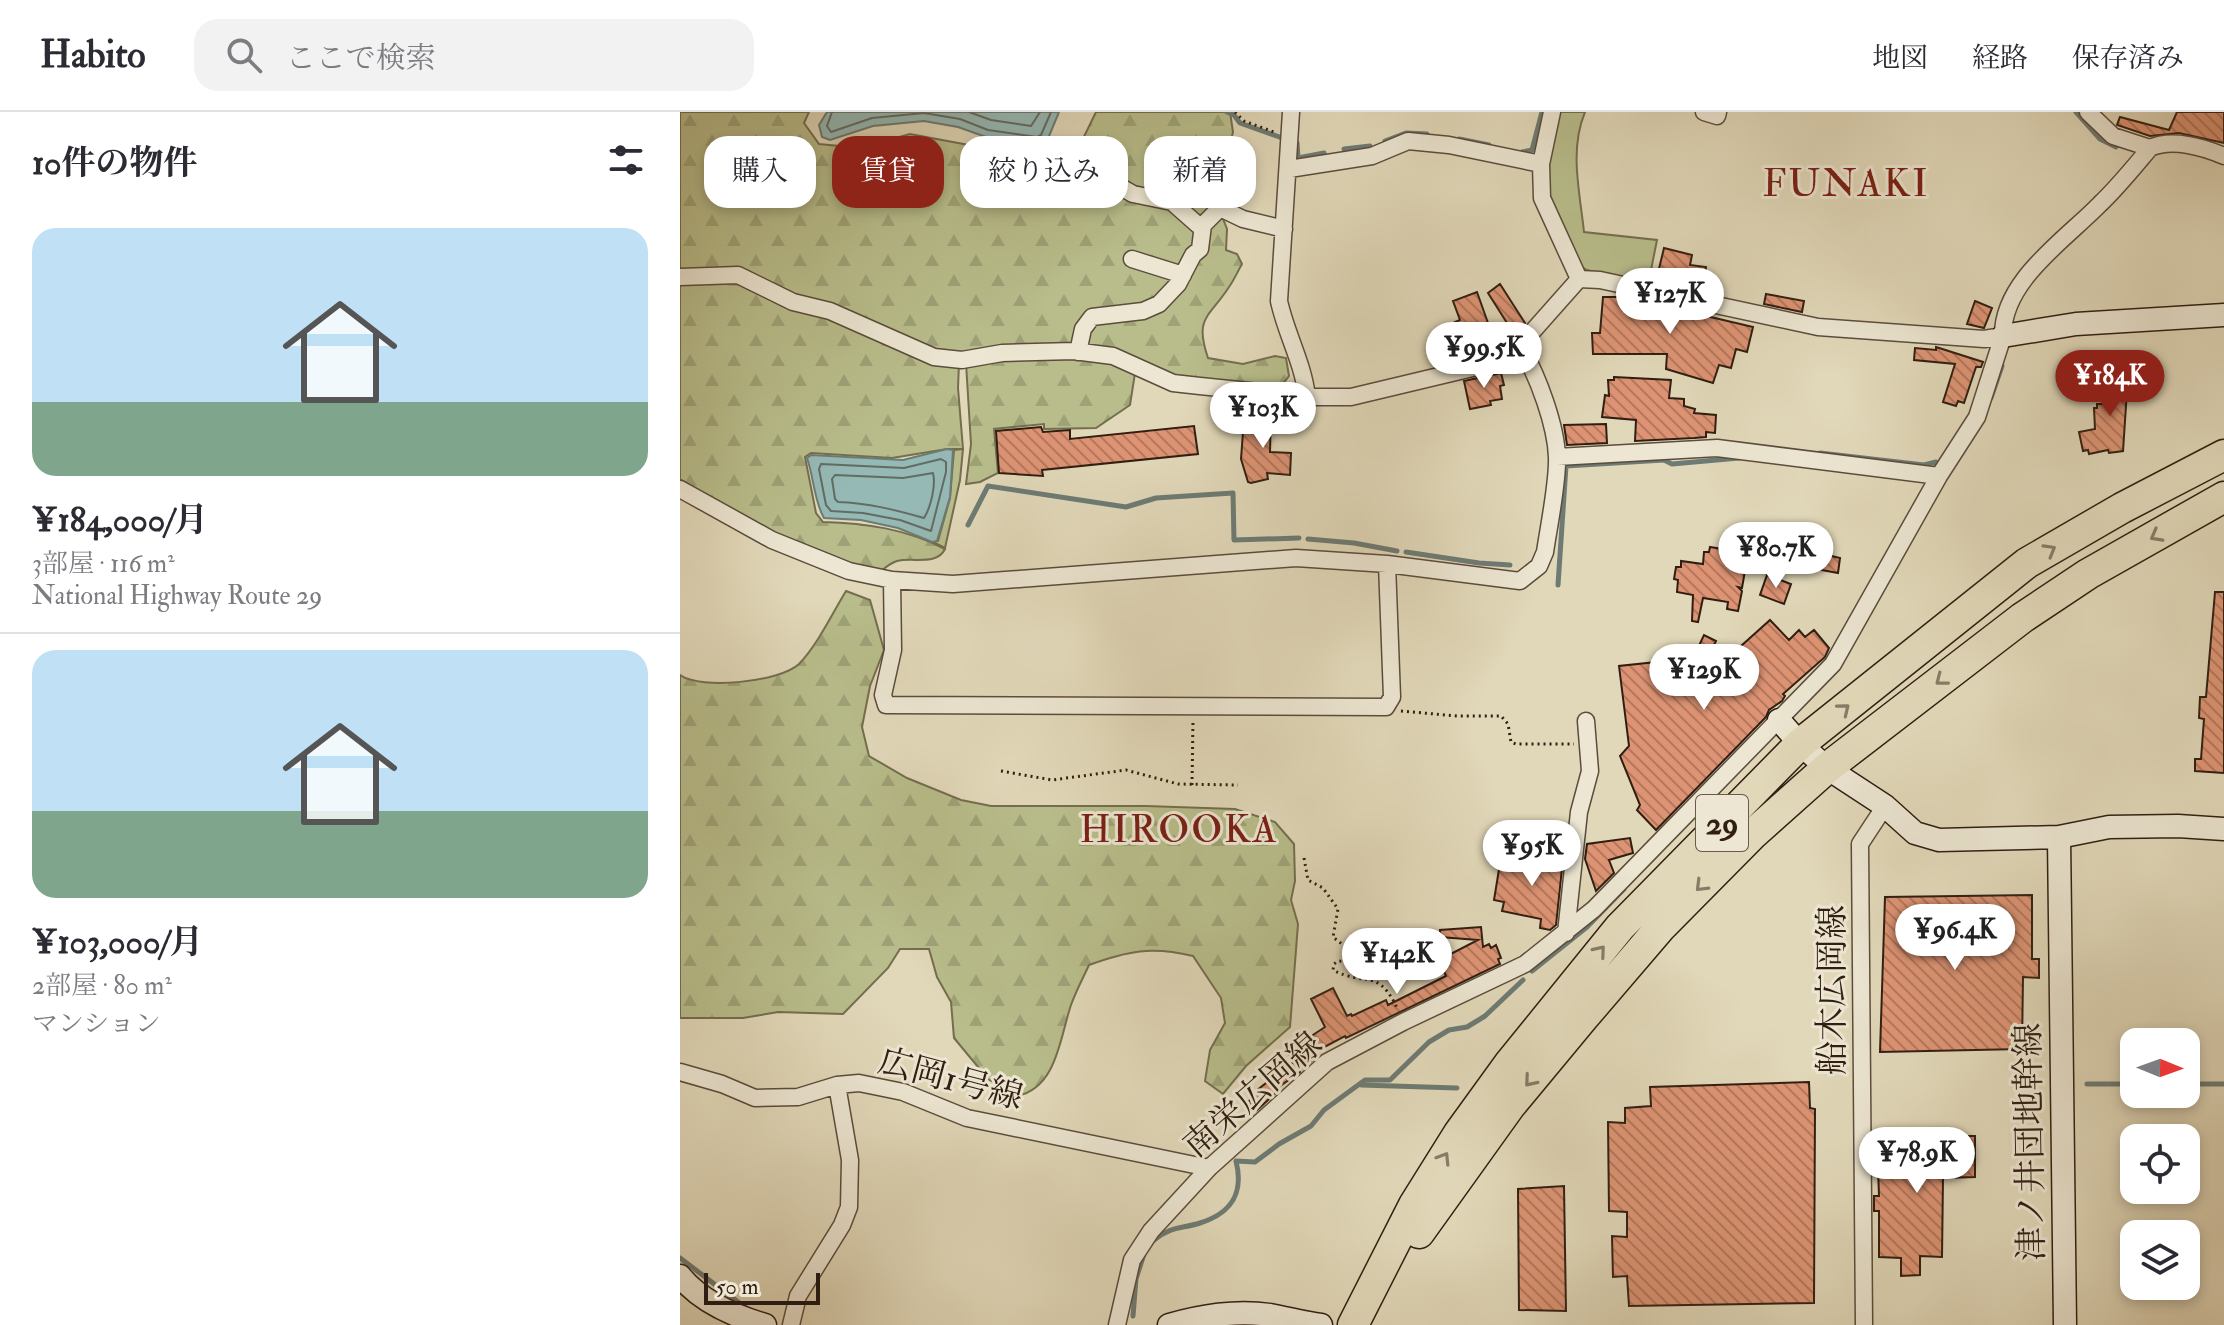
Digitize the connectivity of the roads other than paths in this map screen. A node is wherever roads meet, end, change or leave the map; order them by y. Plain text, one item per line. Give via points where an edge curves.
1 (1291, 112) edge
2 (1552, 112) edge
3 (1704, 112) edge
4 (1718, 112) edge
5 (2088, 112) edge
6 (2150, 148) junction
7 (2224, 156) edge
8 (1541, 164) junction
9 (1289, 169) junction
10 (1128, 191) edge
11 (1203, 225) junction
12 (1284, 229) junction
13 (1132, 259) dead end
14 (1183, 275) junction
15 (680, 277) edge
16 (1579, 279) junction
17 (2224, 315) edge
18 (2003, 336) junction
19 (1522, 349) junction
20 (1078, 352) junction
21 (1307, 397) junction
22 (2224, 455) edge
23 (1557, 457) junction
24 (1939, 476) junction
25 (680, 489) edge
26 (2224, 497) edge
27 (1387, 564) junction
28 (892, 580) junction
29 (1779, 720) junction
30 (1586, 721) dead end
31 (1800, 744) junction
32 (1827, 768) junction
33 (1885, 806) junction
34 (2224, 829) edge
35 (2059, 837) junction
36 (1566, 933) junction
37 (680, 1072) edge
38 (837, 1085) junction
39 (1209, 1168) junction
40 (680, 1276) edge
41 (765, 1325) edge
42 (791, 1325) edge
43 (1117, 1325) edge
44 (1169, 1325) edge
45 (1321, 1325) edge
46 (1354, 1325) edge
47 (1864, 1325) edge
48 (2065, 1325) edge

1 - 9 street
2 - 8 street
3 - 4 street
5 - 6 street via 2113,136
6 - 7 street via 2201,147
6 - 18 street, 南栄広岡線 via 2101,204 2042,257 2011,299
8 - 9 street via 1408,141 1372,156
8 - 16 street via 1542,198
9 - 12 street
10 - 11 street via 1172,202
11 - 12 street via 1220,208
11 - 14 street via 1200,249
12 - 21 street via 1279,301 1303,367
13 - 14 street
14 - 20 street via 1166,298 1151,307 1092,317
15 - 20 street via 738,275 934,357
16 - 18 street via 1818,327 1973,339
16 - 19 street
17 - 18 street via 2076,324
18 - 24 street, 南栄広岡線 via 1977,417
19 - 21 street via 1506,360 1351,397
19 - 23 street via 1544,397
20 - 21 street via 1113,356 1173,383
31 -> 22 highway, 29 via 2027,563
23 - 24 street via 1717,448
23 - 27 street via 1545,552 1539,566 1520,581
24 - 29 street, 南栄広岡線 via 1833,664
25 - 28 street via 772,540 849,571
26 -> 32 highway, 29 via 2022,618
27 - 28 street via 1296,558 953,584
27 - 28 street via 1392,697 1386,707 886,705 883,695 893,650
29 - 31 street
29 - 36 street, 南栄広岡線
30 - 36 street via 1590,771 1579,812
31 - 32 street
46 -> 31 highway, 29 via 1414,1205 1509,1064 1620,927
32 - 33 street
32 -> 46 highway, 29 via 1660,928 1583,1018 1510,1106
33 - 35 street via 1915,833 1939,840
33 - 47 street, 船木広岡線 via 1860,844
34 - 35 street via 2109,827
35 - 48 street, 津ノ井団地幹線
36 - 39 street, 南栄広岡線 via 1525,964 1327,1062
37 - 38 street, 広岡1号線 via 755,1098 798,1097
38 - 39 street, 広岡1号線 via 859,1083 903,1092 967,1118
38 - 42 street via 850,1160 849,1207 798,1296
39 - 43 street, 南栄広岡線 via 1151,1231 1132,1260
40 - 41 street via 733,1315
44 - 45 street via 1232,1313

